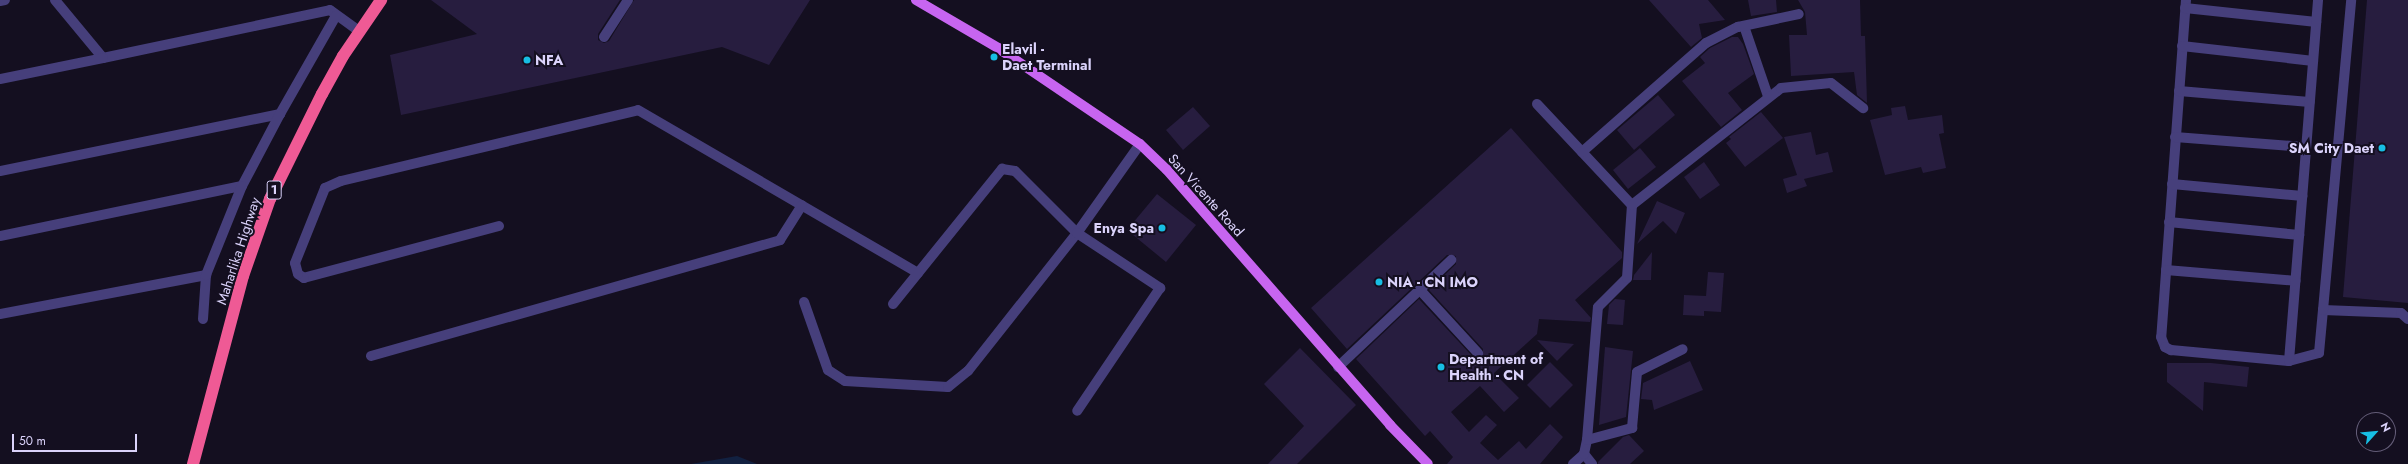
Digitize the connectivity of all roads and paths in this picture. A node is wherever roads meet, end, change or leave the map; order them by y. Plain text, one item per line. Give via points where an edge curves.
1 (5, 0) edge
2 (55, 0) edge
3 (381, 0) edge
4 (628, 0) edge
5 (916, 0) edge
6 (2318, 0) edge
7 (2351, 0) edge
8 (0, 1) edge
9 (2186, 4) edge
10 (1799, 14) dead end
11 (336, 16) junction
12 (2316, 22) junction
13 (1744, 26) junction
14 (359, 30) junction
15 (604, 37) dead end
16 (2182, 46) junction
17 (103, 58) junction
18 (2313, 61) junction
19 (0, 79) edge
20 (2179, 91) junction
21 (1768, 96) junction
22 (2310, 102) junction
23 (1537, 104) dead end
24 (1863, 108) dead end
25 (280, 114) junction
26 (2175, 137) junction
27 (1140, 144) junction
28 (2306, 147) junction
29 (1582, 152) junction
30 (0, 171) edge
31 (2172, 184) junction
32 (242, 186) junction
33 (2302, 196) junction
34 (802, 205) junction
35 (1632, 205) junction
36 (2169, 222) junction
37 (499, 226) dead end
38 (1077, 233) junction
39 (2299, 235) junction
40 (0, 236) edge
41 (1451, 260) dead end
42 (2166, 270) junction
43 (918, 273) junction
44 (206, 275) junction
45 (2296, 281) junction
46 (1420, 290) junction
47 (804, 302) dead end
48 (893, 304) dead end
49 (2323, 310) junction
50 (0, 314) edge
51 (203, 319) dead end
52 (2408, 319) edge
53 (1683, 349) dead end
54 (1478, 353) dead end
55 (371, 356) dead end
56 (2289, 361) junction
57 (1338, 367) junction
58 (1077, 411) dead end
59 (1587, 440) junction
60 (1584, 454) junction
61 (193, 464) edge
62 (1428, 464) edge
63 (1573, 464) edge
64 (1592, 464) edge

1 - 8 street
2 - 17 street
3 - 14 highway, Maharlika Highway / 1
4 - 15 street
5 - 27 main road, San Vicente Road via 998,48
6 - 12 street
7 - 49 street
9 - 12 street
9 - 16 street
10 - 13 street
11 - 14 street
11 - 17 street via 330,10
11 - 25 street
12 - 18 street
13 - 21 street
13 - 29 street via 1706,43
14 - 61 highway, Maharlika Highway / 1 via 304,127 270,199 239,289 212,400
16 - 18 street
16 - 20 street
17 - 19 street
18 - 22 street
20 - 22 street
20 - 26 street
21 - 24 street via 1781,88 1831,83
21 - 35 street
22 - 28 street
23 - 29 street
25 - 30 street
25 - 32 street
26 - 28 street
26 - 31 street
27 - 38 street
27 - 57 main road, San Vicente Road via 1167,170
28 - 33 street
29 - 35 street
31 - 33 street
31 - 36 street
32 - 40 street
32 - 44 street
33 - 39 street
34 - 37 street via 638,110 341,181 326,188 295,263 298,274 304,278
34 - 43 street
34 - 55 street via 780,240
35 - 59 street via 1627,278 1598,307 1596,313
36 - 39 street
36 - 42 street
38 - 43 street via 1015,171 1002,169
38 - 47 street via 968,371 948,387 845,381 828,370
38 - 58 street via 1160,288
39 - 45 street
41 - 46 street
42 - 45 street
42 - 56 street via 2161,337 2165,347 2171,350
43 - 48 street
44 - 50 street
44 - 51 street
45 - 56 street
46 - 54 street
46 - 57 street
49 - 52 street via 2401,313
49 - 56 street via 2319,353
53 - 59 street via 1637,372 1632,428
57 - 62 main road, San Vicente Road
59 - 60 street
60 - 63 street
60 - 64 street

